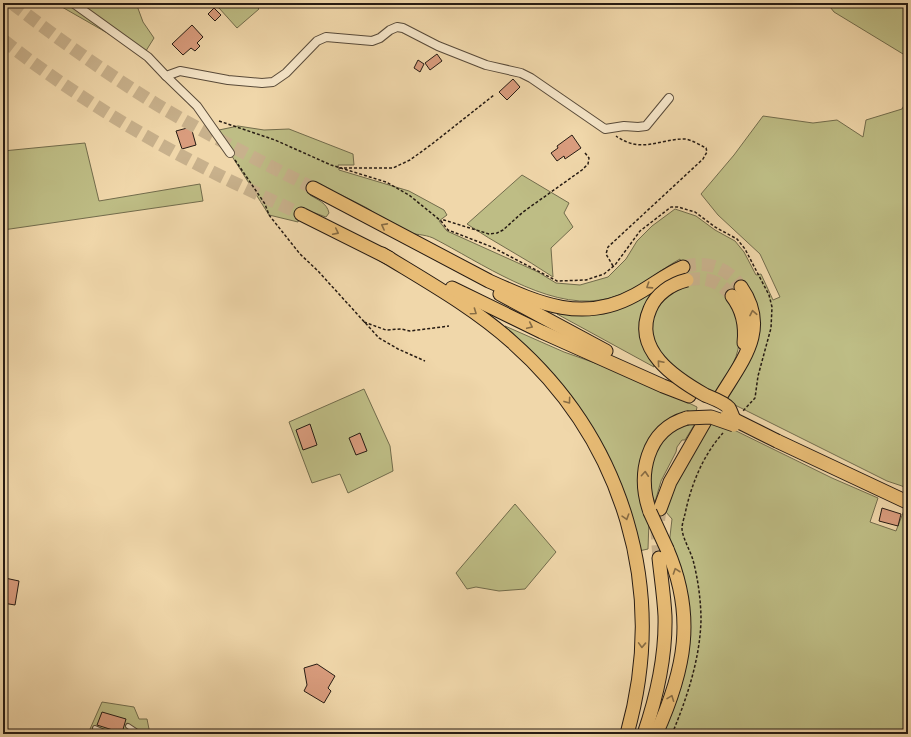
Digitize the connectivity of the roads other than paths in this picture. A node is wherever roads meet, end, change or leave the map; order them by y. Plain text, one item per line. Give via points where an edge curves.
1 (73, 3) edge
2 (166, 76) junction
3 (669, 98) dead end
4 (230, 153) road end
5 (313, 188) tunnel mouth
6 (301, 214) tunnel mouth
7 (418, 245) junction
8 (382, 254) junction
9 (683, 267) tunnel mouth
10 (687, 280) tunnel mouth
11 (737, 292) tunnel mouth
12 (689, 396) junction
13 (719, 399) dead end
14 (734, 419) junction
15 (705, 421) dead end
16 (777, 441) junction
17 (907, 502) edge
18 (655, 511) junction
19 (663, 554) junction
20 (659, 679) junction
21 (128, 726) dead end
22 (95, 728) dead end
23 (109, 734) edge
24 (140, 734) edge
25 (627, 734) edge
26 (638, 734) edge
27 (644, 734) edge
28 (656, 734) edge

1 - 2 street via 148,56
2 - 3 street via 180,71 228,80 273,82 286,73 317,41 326,37 372,41 396,26 486,65 521,73 605,129 646,126
2 - 4 street via 203,114
7 -> 5 highway
6 -> 8 highway
9 -> 7 highway via 618,303 594,309 573,310 548,305 518,294
7 - 12 highway via 536,315
8 -> 12 highway via 542,332
8 -> 25 highway via 461,303 516,345 564,396 601,454 626,517 641,592 641,661
14 -> 10 highway, bridge via 729,407 685,384 666,369 655,356 649,342 647,321 653,302 669,287
11 - 13 highway via 750,303 754,326 747,354
12 - 14 highway, bridge
14 - 16 highway, bridge
15 - 18 highway
16 - 17 highway
18 -> 16 highway, bridge via 644,481 646,461 649,451 663,431 676,422 705,416 722,420 765,442
18 - 19 highway, bridge
19 - 20 highway via 665,627
28 -> 19 highway via 678,678 685,635 680,587
20 - 26 highway
20 - 27 highway
21 - 24 lane
22 - 23 lane

